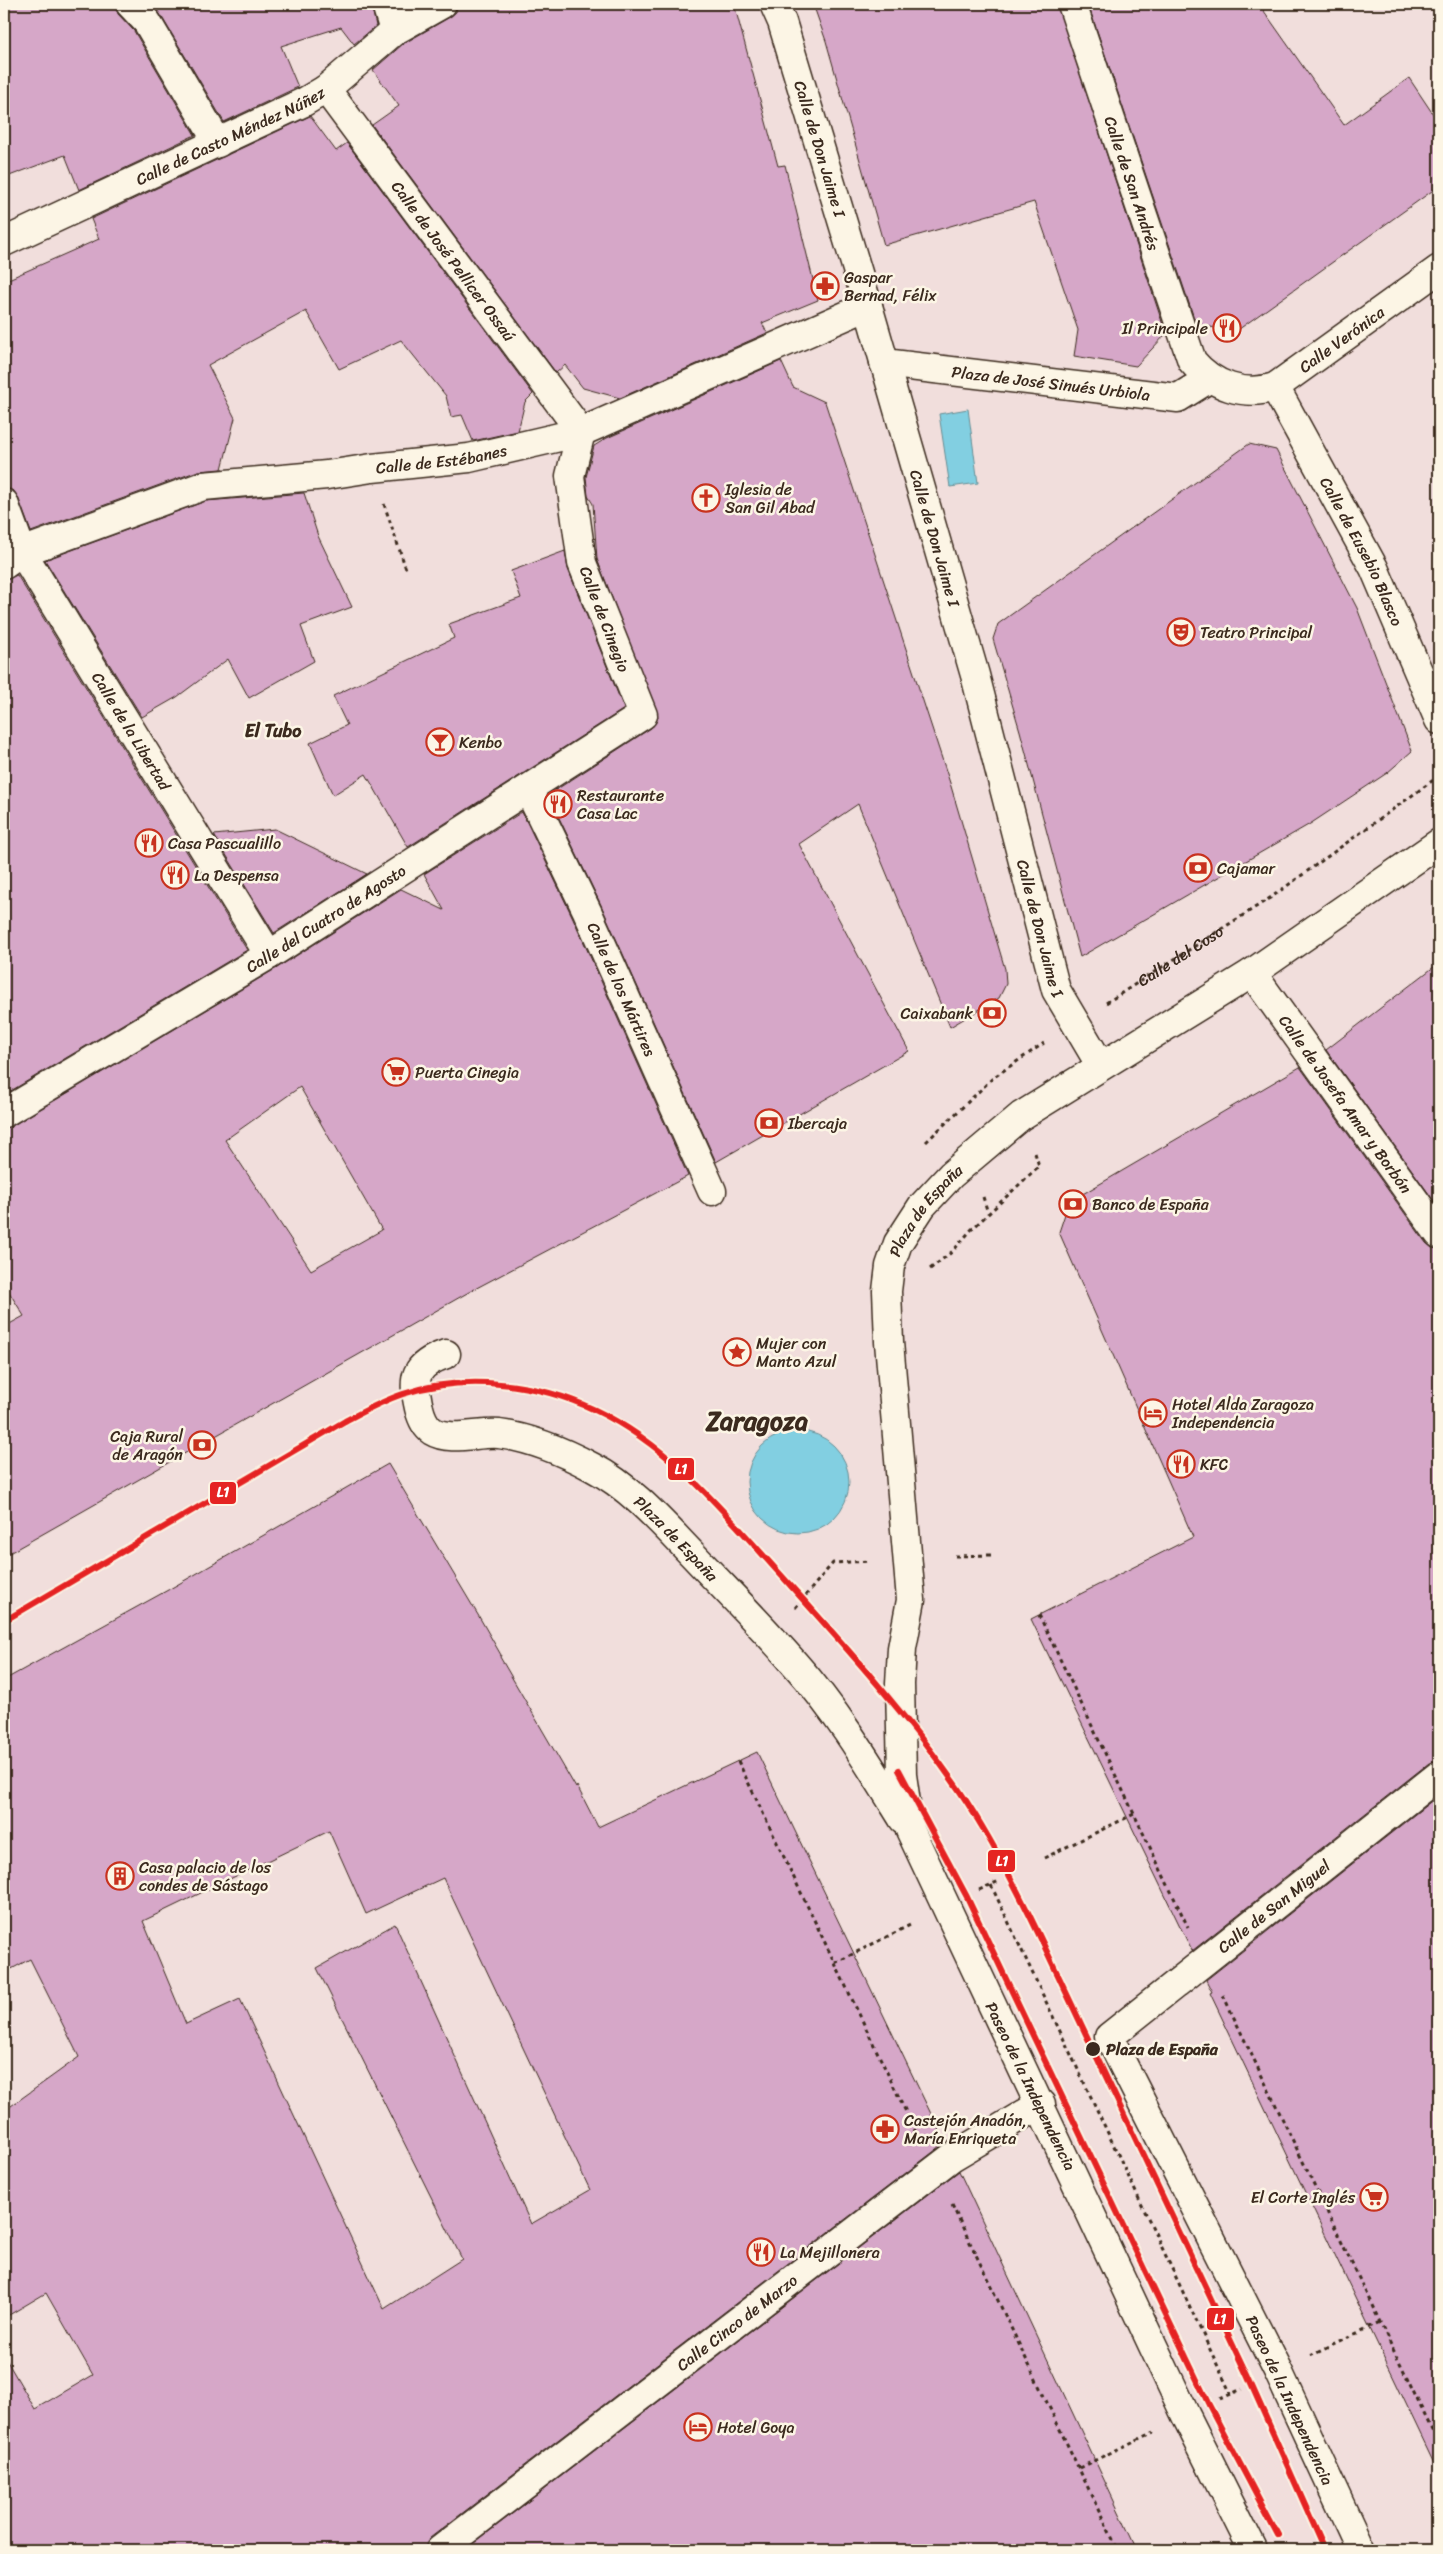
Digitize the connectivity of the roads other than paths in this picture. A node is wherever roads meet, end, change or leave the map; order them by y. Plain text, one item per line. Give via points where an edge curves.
1 (130, 4) edge
2 (386, 4) edge
3 (442, 4) edge
4 (774, 4) edge
5 (1072, 4) edge
6 (394, 31) junction
7 (326, 89) junction
8 (218, 143) junction
9 (4, 242) edge
10 (1439, 269) edge
11 (868, 306) junction
12 (884, 363) junction
13 (1201, 370) junction
14 (1276, 387) junction
15 (581, 432) junction
16 (4, 502) edge
17 (13, 559) edge
18 (643, 715) joint
19 (1439, 720) edge
20 (528, 789) junction
21 (1439, 843) edge
22 (269, 955) junction
23 (1252, 973) junction
24 (1101, 1066) junction
25 (4, 1113) edge
26 (712, 1191) dead end
27 (1439, 1234) edge
28 (446, 1354) dead end
29 (911, 1600) joint
30 (1439, 1775) edge
31 (910, 1830) junction
32 (1110, 2037) joint
33 (1041, 2104) junction
34 (440, 2550) edge
35 (1253, 2550) edge
36 (1361, 2550) edge

1 - 8 street via 147,22
2 - 6 street
3 - 6 street, Calle de Casto Méndez Núñez
4 - 11 street, Calle de Don Jaime I
5 - 13 street, Calle de San Andrés
6 - 7 street, Calle de Casto Méndez Núñez
7 - 8 street, Calle de Casto Méndez Núñez
7 - 15 street, Calle de José Pellicer Ossaú
8 - 9 street, Calle de Casto Méndez Núñez
10 - 14 street, Calle Verónica
11 - 12 street, Calle de Don Jaime I
11 - 15 street, Calle de Estébanes
12 - 13 street, Plaza de José Sinués Urbiola via 1178,398
12 - 24 street, Calle de Don Jaime I via 974,675 1056,990
13 - 14 street, Calle Verónica via 1236,390
14 - 19 street, Calle de Eusebio Blasco via 1374,568
15 - 17 street, Calle de Estébanes via 469,458 203,486
15 - 18 street, Calle de Cinegio via 570,476 582,563
16 - 17 street, Calle de la Libertad
17 - 22 street, Calle de la Libertad
18 - 20 street, Calle del Cuatro de Agosto
20 - 22 street, Calle del Cuatro de Agosto
20 - 26 street, Calle de los Mártires via 587,911
21 - 23 street
22 - 25 street, Calle del Cuatro de Agosto
23 - 24 street
23 - 27 street, Calle de Josefa Amar y Borbón
24 - 29 street, Plaza de España via 1021,1116 951,1175 922,1206 898,1243 890,1266 887,1291 889,1352
28 - 31 street, Plaza de España via 431,1359 415,1377 419,1406 426,1425 444,1435 499,1434 531,1442 592,1467 625,1489 796,1664 837,1717
29 - 31 street, Paseo de la Independencia via 902,1648 900,1684 902,1775
30 - 32 street, Calle de San Miguel
31 - 33 street, Paseo de la Independencia
32 - 36 street, Paseo de la Independencia via 1278,2371
33 - 34 street, Calle Cinco de Marzo via 952,2157
33 - 35 street, Paseo de la Independencia via 1186,2416

